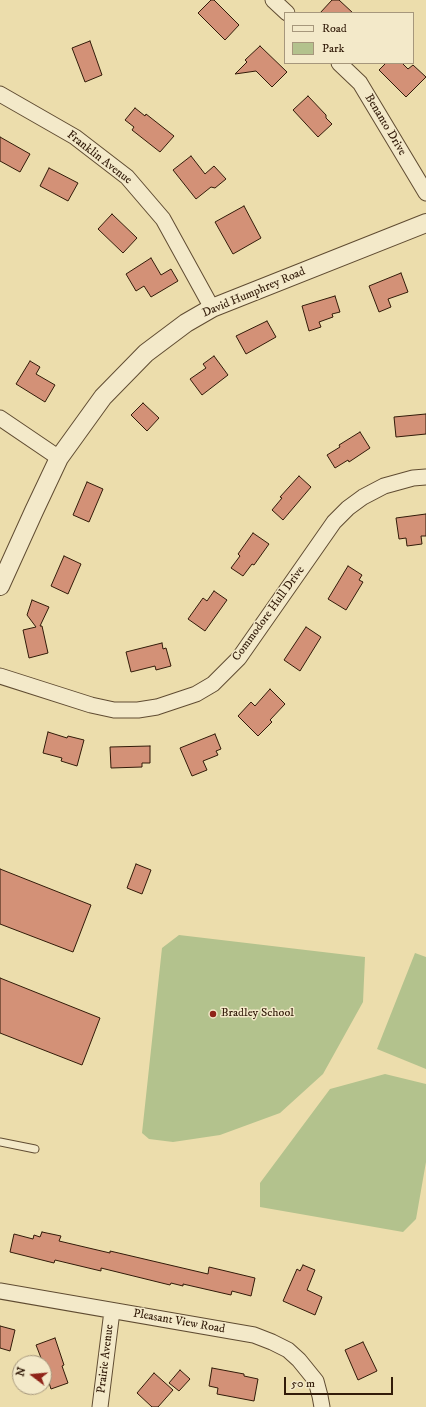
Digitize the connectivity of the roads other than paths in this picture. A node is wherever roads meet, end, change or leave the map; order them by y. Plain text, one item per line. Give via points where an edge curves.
1 (273, 0) edge
2 (286, 12) edge
3 (340, 64) edge
4 (0, 94) edge
5 (426, 192) edge
6 (426, 223) edge
7 (212, 308) junction
8 (0, 418) edge
9 (59, 458) junction
10 (426, 478) edge
11 (0, 586) edge
12 (0, 676) edge
13 (0, 1142) edge
14 (35, 1149) dead end
15 (0, 1291) edge
16 (112, 1311) junction
17 (100, 1407) edge
18 (322, 1407) edge

1 - 2 street
3 - 5 street, Benanto Drive via 360,83
4 - 7 street, Franklin Avenue via 75,137 127,177 163,219
6 - 7 street, David Humphrey Road
7 - 9 street, David Humphrey Road via 186,323 146,353 103,397
8 - 9 street
9 - 11 street, David Humphrey Road
10 - 12 street, Commodore Hull Drive via 413,478 384,486 362,497 348,508 334,522 239,658 213,684 196,694 157,708 114,710
13 - 14 lane
15 - 16 street, Pleasant View Road
16 - 17 street, Prairie Avenue
16 - 18 street, Pleasant View Road via 254,1335 272,1342 288,1350 308,1370 316,1382

